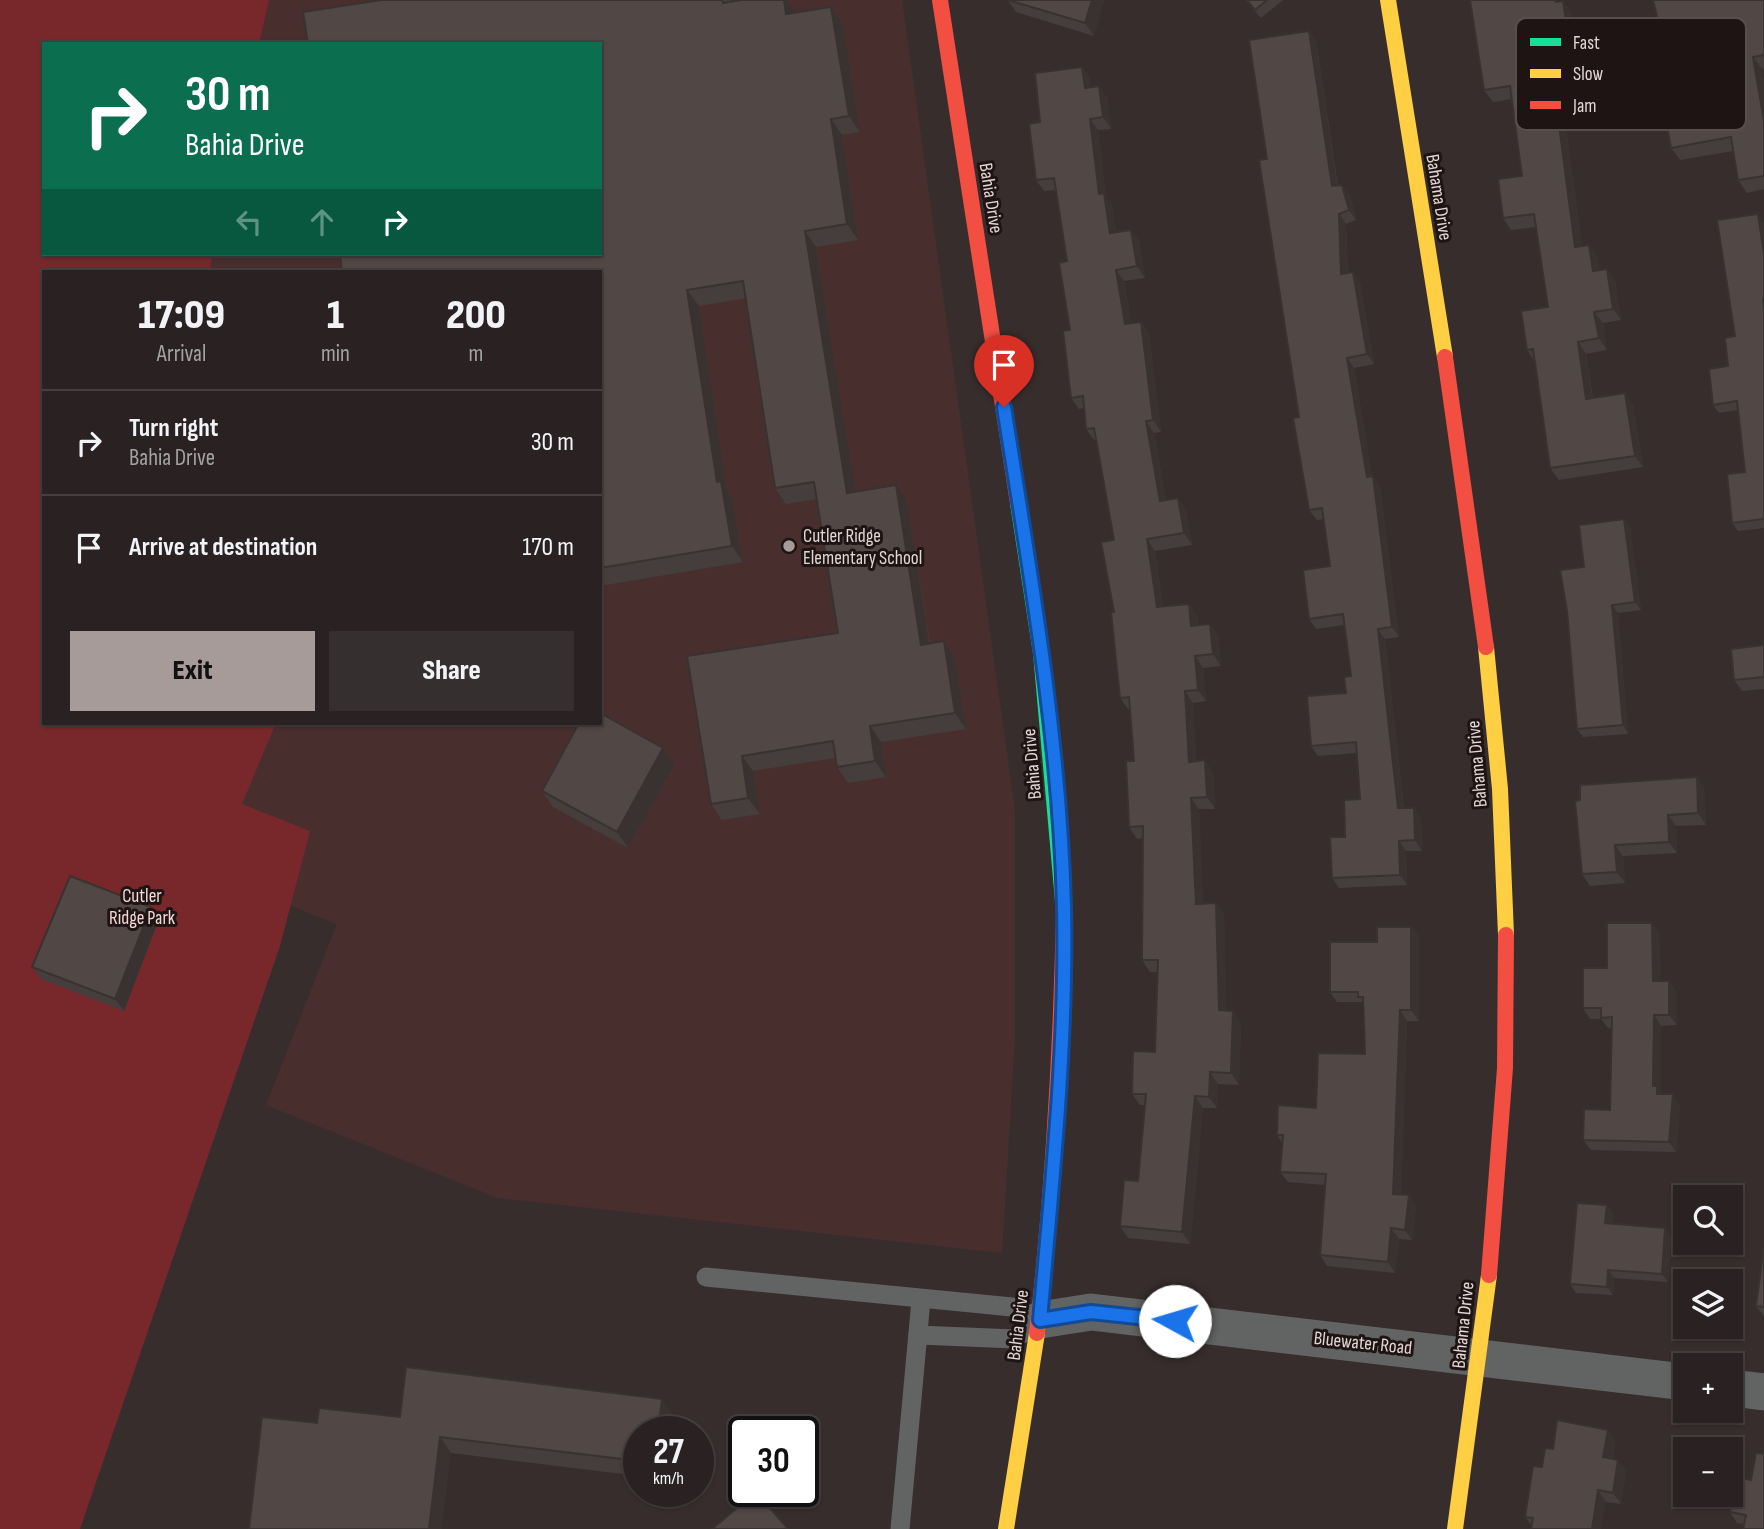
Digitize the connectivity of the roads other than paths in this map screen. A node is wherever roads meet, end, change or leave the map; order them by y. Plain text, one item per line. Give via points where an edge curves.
1 (940, 0) edge
2 (1388, 0) edge
3 (706, 1278) dead end
4 (921, 1300) junction
5 (1040, 1320) junction
6 (918, 1335) junction
7 (1480, 1356) junction
8 (1673, 1380) edge
9 (1743, 1389) edge
10 (1764, 1392) edge
11 (900, 1529) edge
12 (1006, 1529) edge
13 (1455, 1529) edge

1 - 5 street, Bahia Drive via 1031,584 1058,825 1064,906 1061,1048
2 - 7 street, Bahama Drive via 1471,515 1500,792 1506,1095
3 - 4 lane
4 - 5 lane via 1012,1307
4 - 6 lane
5 - 6 lane via 1015,1339
5 - 7 street, Bluewater Road via 1091,1312
5 - 12 street, Bahia Drive
6 - 11 lane
7 - 8 street, Bluewater Road
7 - 13 street, Bahama Drive
9 - 10 street

